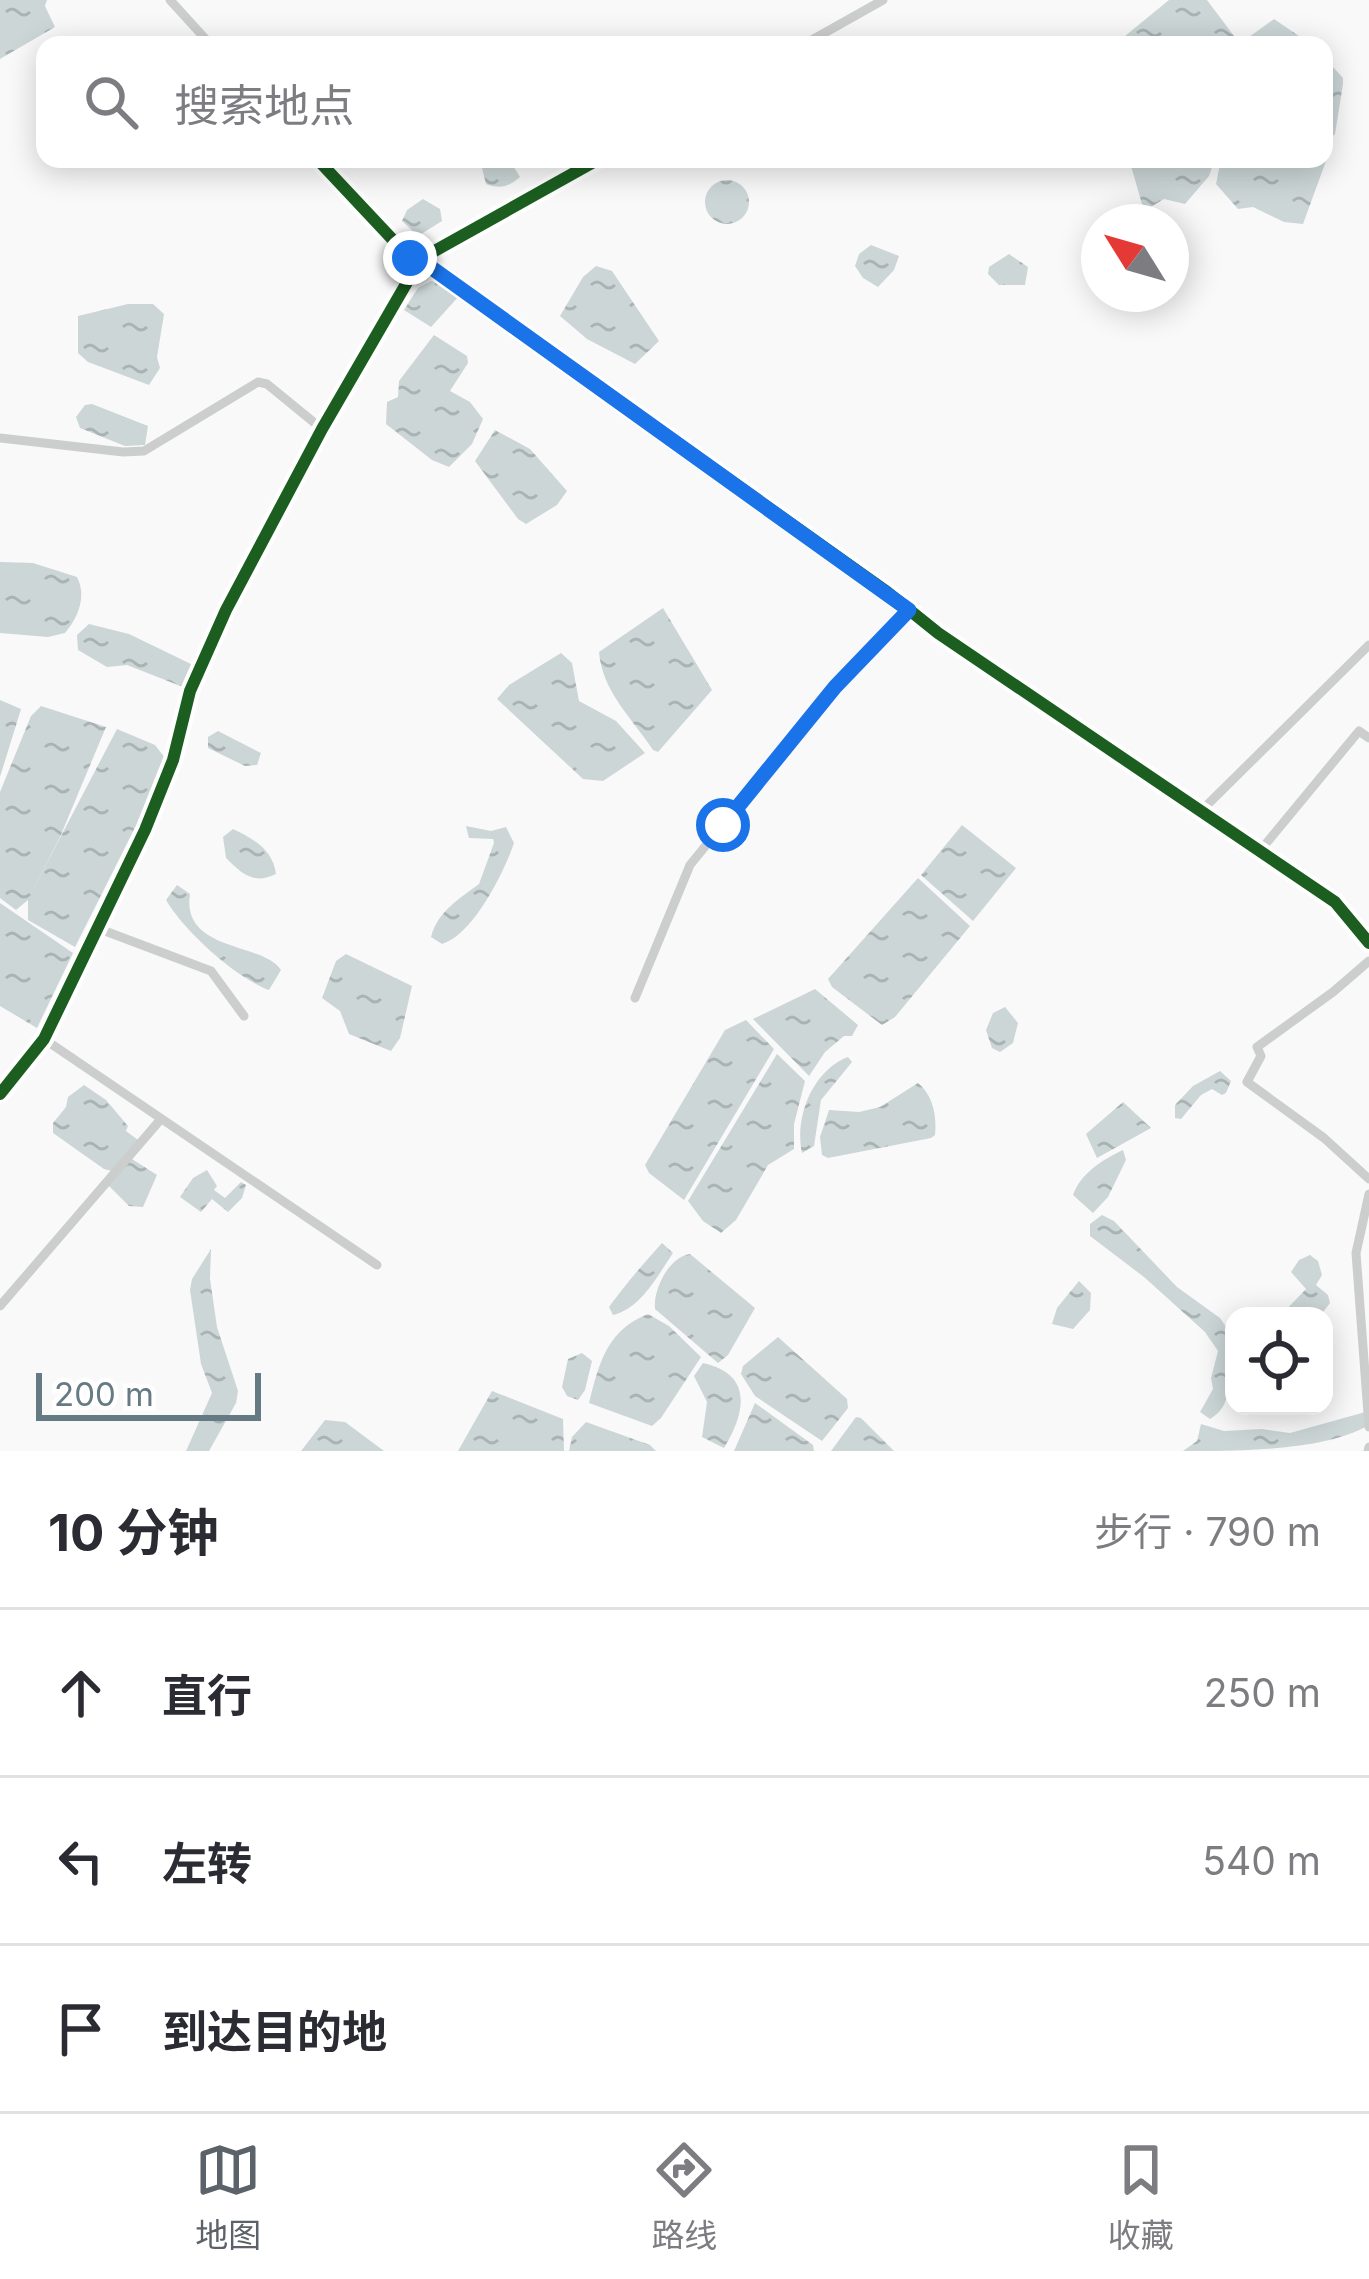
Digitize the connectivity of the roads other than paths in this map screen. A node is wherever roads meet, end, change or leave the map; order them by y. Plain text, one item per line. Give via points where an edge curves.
1 (170, 0) edge
2 (883, 0) edge
3 (204, 36) edge
4 (818, 36) edge
5 (325, 168) edge
6 (583, 168) edge
7 (422, 263) junction
8 (322, 428) junction
9 (0, 438) edge
10 (909, 610) junction
11 (1369, 645) edge
12 (1369, 738) edge
13 (1200, 812) junction
14 (1259, 852) junction
15 (97, 928) junction
16 (1369, 943) edge
17 (1369, 961) edge
18 (635, 998) dead end
19 (244, 1016) dead end
20 (44, 1039) junction
21 (0, 1094) edge
22 (161, 1119) junction
23 (1369, 1179) edge
24 (1369, 1194) edge
25 (377, 1264) dead end
26 (0, 1306) edge
27 (1369, 1427) edge

1 - 3 street
2 - 4 street
5 - 7 street
6 - 7 street
7 - 8 street
7 - 10 street
8 - 9 street via 258,382 144,451
8 - 15 street via 226,610 190,691 155,806
10 - 13 street
10 - 18 street via 690,865
11 - 13 street
12 - 14 street via 1358,731
13 - 14 street
14 - 16 street via 1335,902
15 - 19 street via 211,970
15 - 20 street
17 - 23 street via 1257,1047 1262,1056 1247,1082
20 - 21 street
20 - 22 street
22 - 25 street
22 - 26 street
24 - 27 street via 1356,1253

